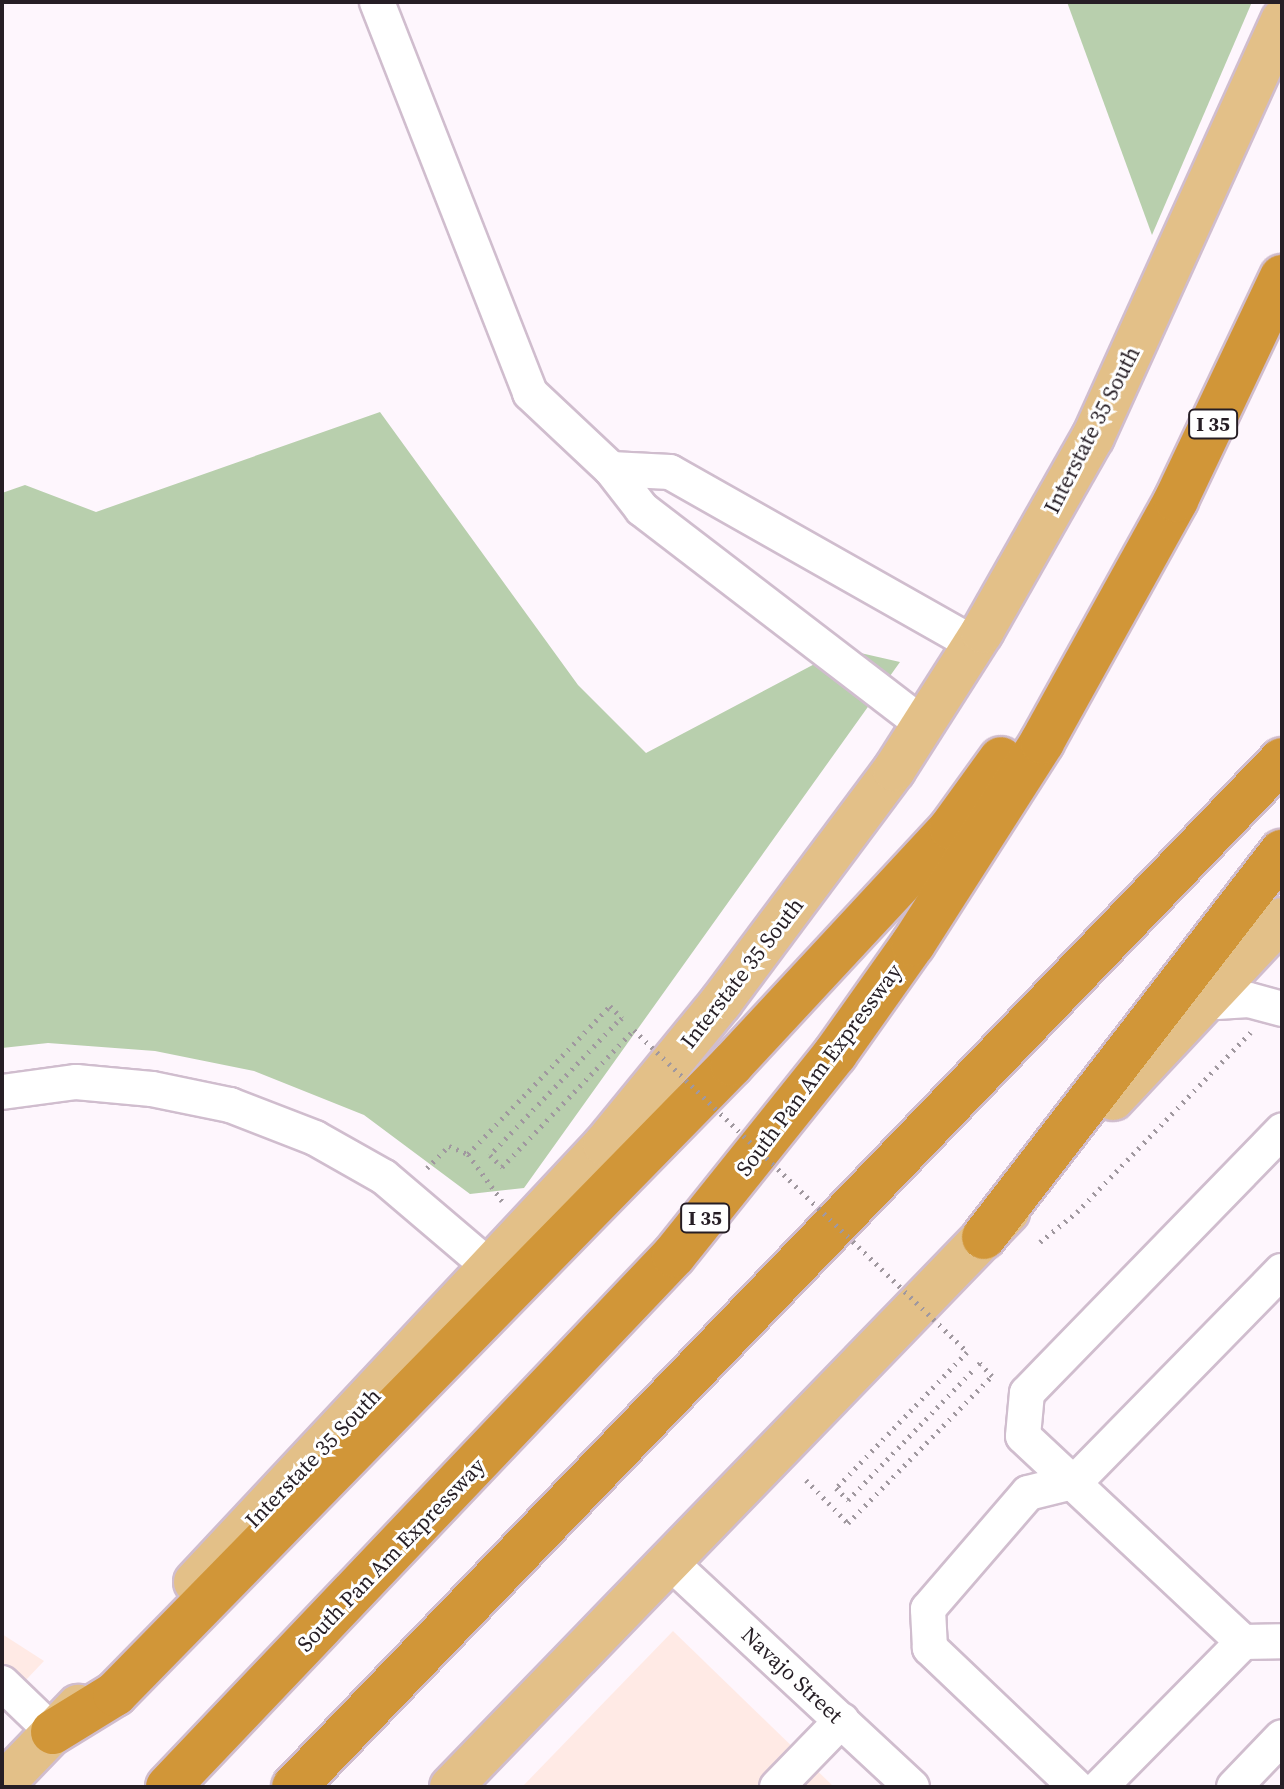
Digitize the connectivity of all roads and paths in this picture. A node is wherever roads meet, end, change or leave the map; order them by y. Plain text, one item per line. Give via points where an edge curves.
1 (377, 2) edge
2 (1282, 20) edge
3 (1282, 277) edge
4 (611, 469) junction
5 (1138, 568) junction
6 (974, 644) junction
7 (923, 725) junction
8 (1282, 760) edge
9 (1282, 852) edge
10 (1282, 919) edge
11 (1201, 1003) junction
12 (1273, 1014) edge
13 (2, 1092) edge
14 (1282, 1131) edge
15 (468, 1154) junction
16 (427, 1168) dead end
17 (502, 1214) dead end
18 (984, 1237) junction
19 (1040, 1242) dead end
20 (492, 1269) junction
21 (1282, 1271) edge
22 (806, 1480) dead end
23 (1076, 1481) junction
24 (671, 1563) junction
25 (1282, 1641) edge
26 (1243, 1642) junction
27 (2, 1683) edge
28 (842, 1720) junction
29 (53, 1732) junction
30 (1282, 1737) edge
31 (2, 1785) edge
32 (168, 1787) edge
33 (294, 1787) edge
34 (451, 1787) edge
35 (777, 1787) edge
36 (912, 1787) edge
37 (1076, 1787) edge
38 (1100, 1787) edge
39 (1234, 1787) edge

1 - 4 street via 530,393
2 - 6 main road, Interstate 35 South via 1093,437
3 - 5 highway, South Pan Am Expressway / I 35
4 - 6 street via 670,472
4 - 7 street via 642,509
5 - 29 highway via 951,828 732,1064 115,1694
5 - 32 highway, South Pan Am Expressway / I 35 via 985,835 913,944 781,1124 674,1255
6 - 7 main road, Interstate 35 South
7 - 20 main road, Interstate 35 South via 721,1002 604,1145
8 - 33 highway
9 - 18 highway
10 - 11 main road
11 - 12 street via 1249,1000
11 - 18 main road
12 - 19 path via 1077,1212
13 - 20 street via 76,1082 152,1089 230,1105 315,1138 384,1177
14 - 23 street via 1027,1393 1023,1436
15 - 16 path via 449,1146
15 - 17 path via 502,1198
15 - 22 path, bridge via 610,1006 622,1018 490,1155 502,1167 634,1030 967,1352 836,1488 848,1500 980,1363 992,1376 848,1523
18 - 24 main road
20 - 29 main road, Interstate 35 South
21 - 23 street
23 - 26 street
23 - 37 street via 1028,1493 928,1609 930,1648
24 - 28 street, Navajo Street
24 - 34 main road
25 - 26 street
26 - 38 street
27 - 29 street
28 - 35 street
28 - 36 street, Navajo Street
29 - 31 main road, Interstate 35 South
30 - 39 street

